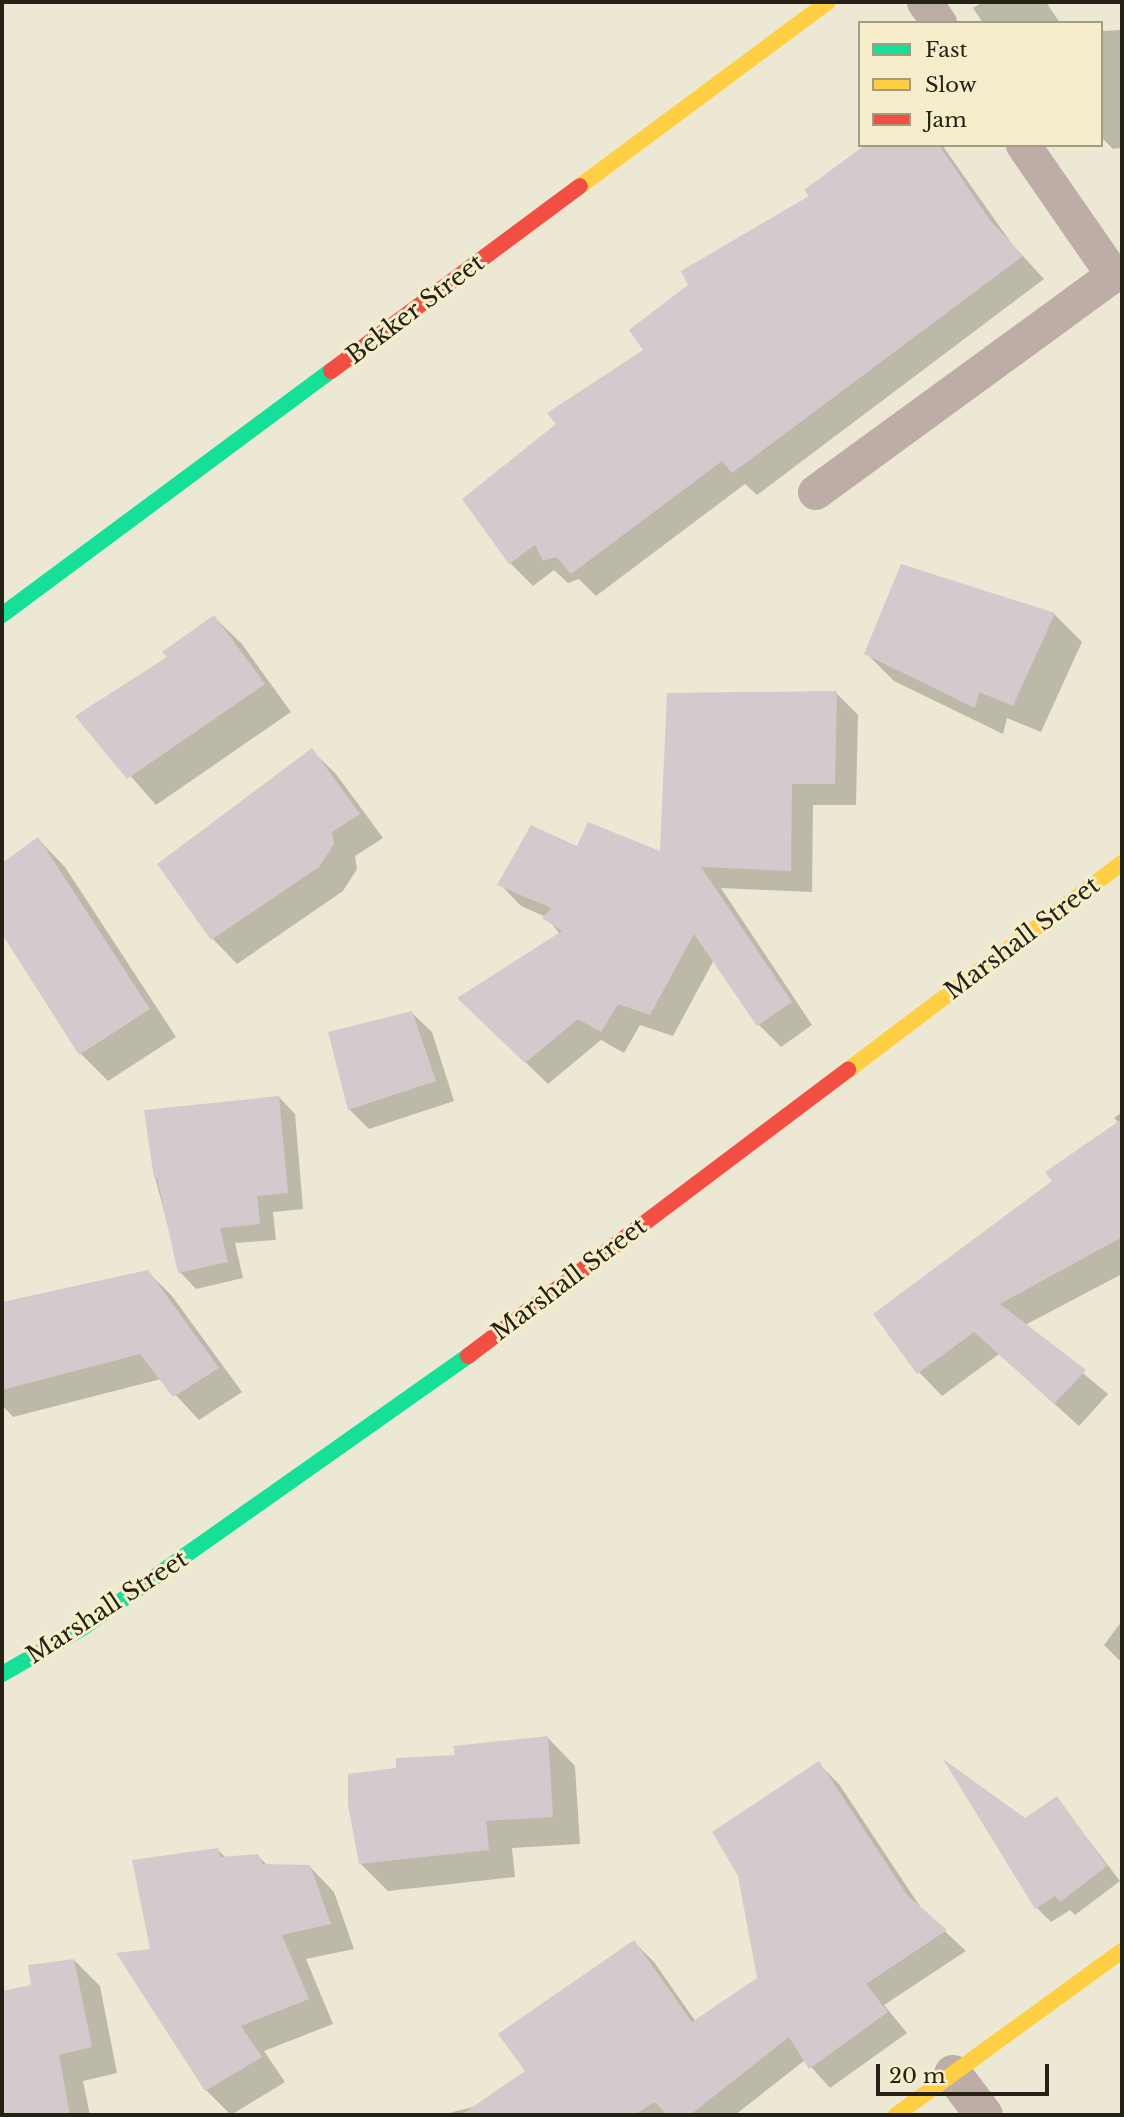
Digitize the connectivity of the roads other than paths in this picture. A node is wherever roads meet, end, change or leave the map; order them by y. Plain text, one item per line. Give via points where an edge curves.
1 (828, 2) edge
2 (924, 2) edge
3 (938, 21) edge
4 (1024, 147) edge
5 (815, 492) dead end
6 (2, 615) edge
7 (1122, 863) edge
8 (2, 1674) edge
9 (1122, 1951) edge
10 (953, 2074) junction
11 (896, 2115) edge
12 (984, 2115) edge

1 - 6 street, Bekker Street
2 - 3 lane
4 - 5 lane via 1110,269 1110,277
7 - 8 street, Marshall Street via 423,1390 81,1629
9 - 10 street
10 - 11 street
10 - 12 street

